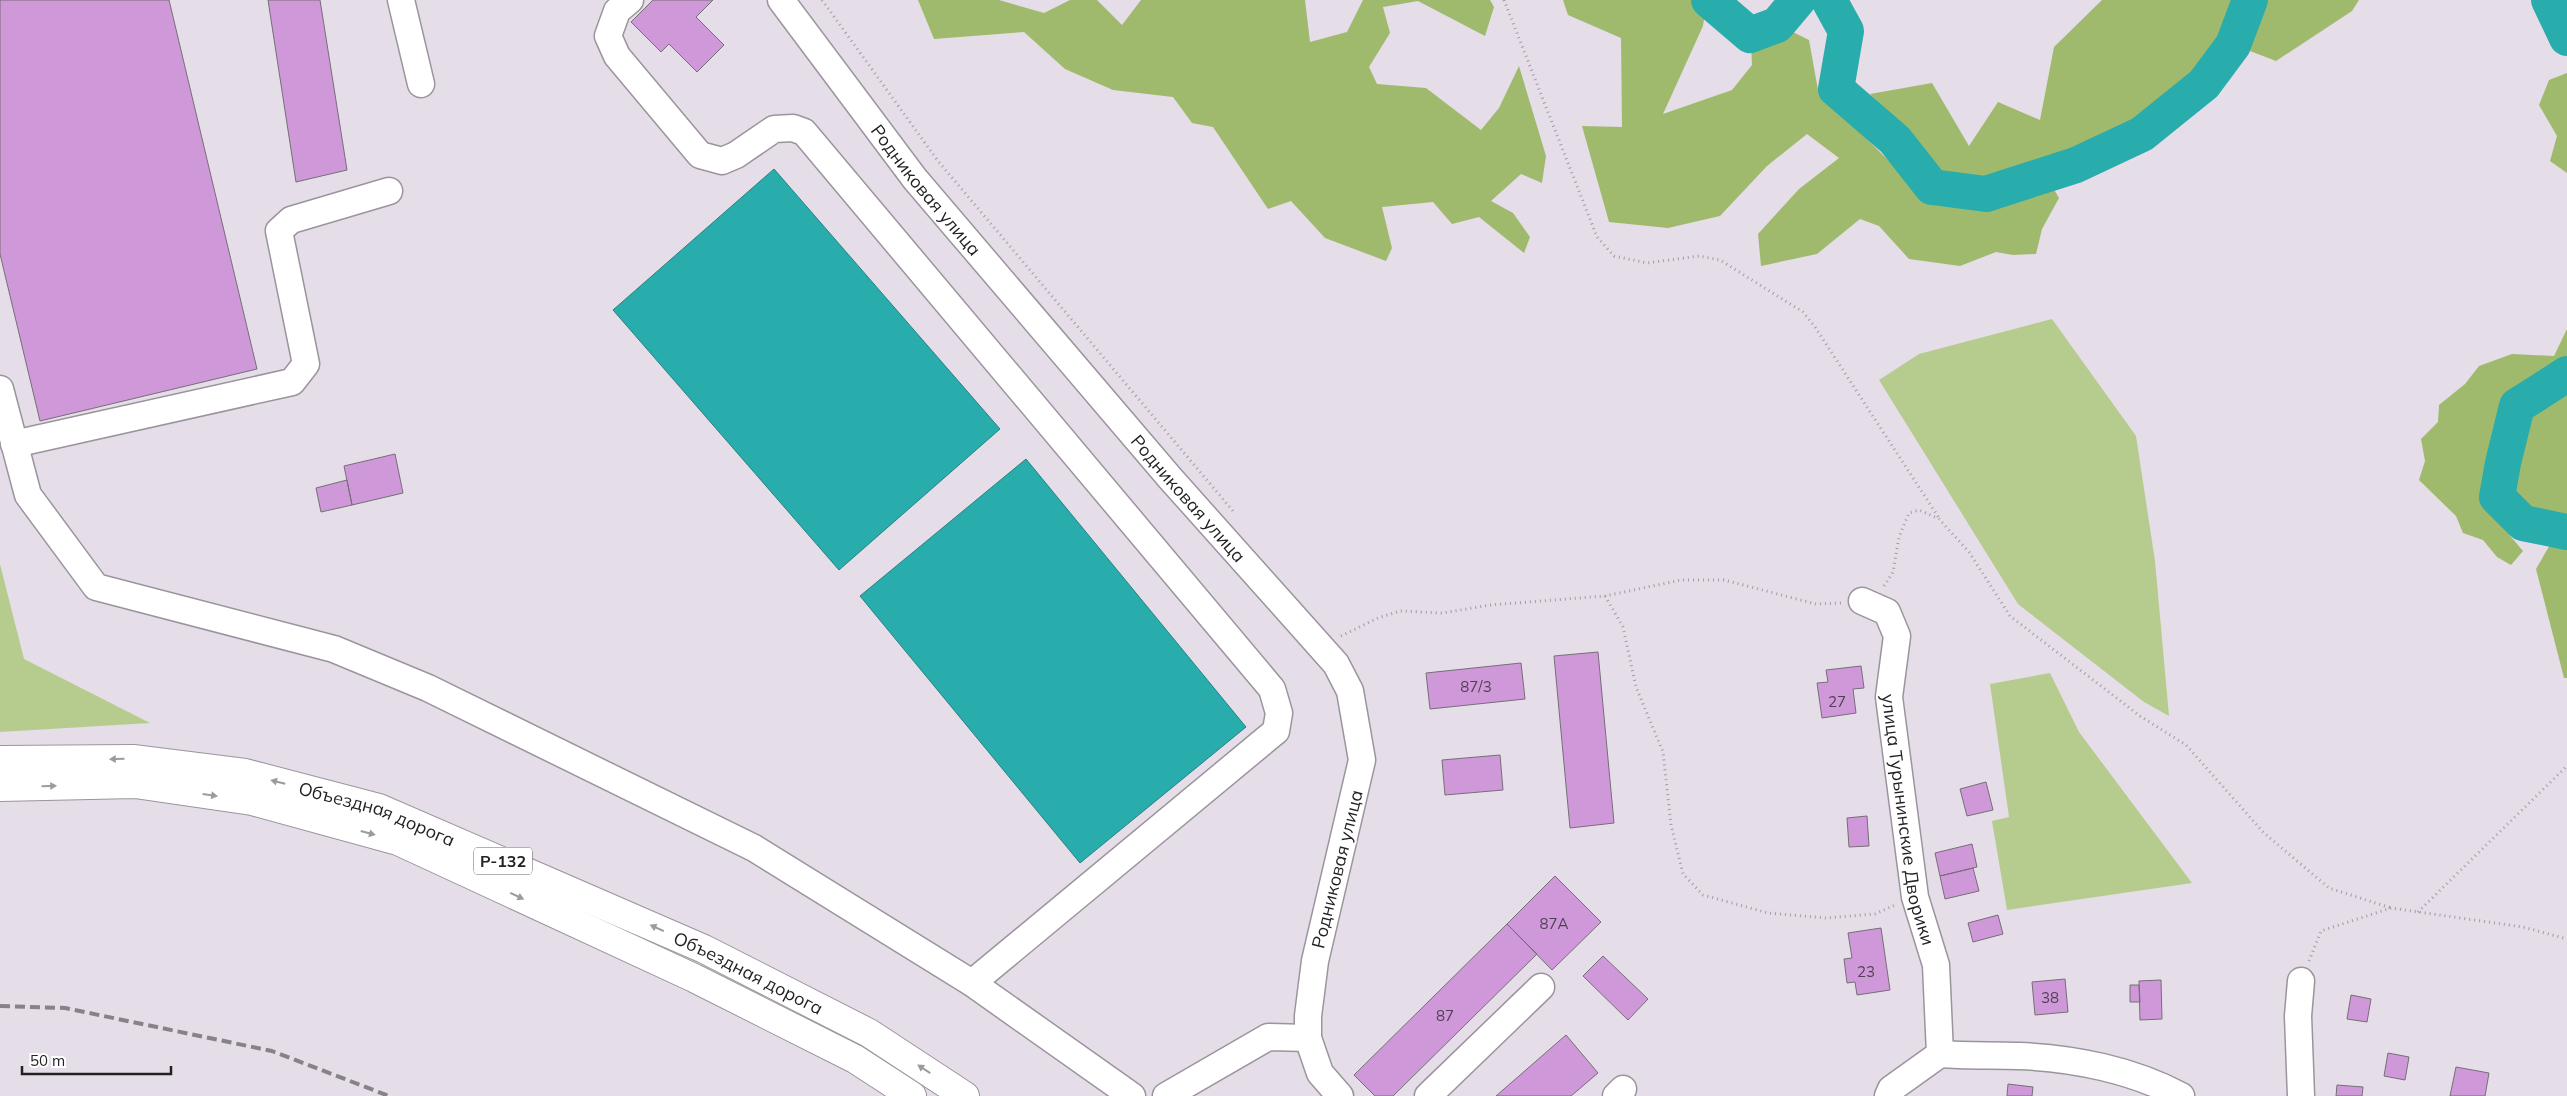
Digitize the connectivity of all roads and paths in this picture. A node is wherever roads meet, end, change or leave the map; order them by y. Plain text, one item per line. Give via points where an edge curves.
1 (400, 0) edge
2 (630, 0) edge
3 (781, 0) edge
4 (822, 0) edge
5 (1504, 0) edge
6 (421, 84) dead end
7 (389, 191) dead end
8 (0, 388) edge
9 (14, 444) junction
10 (1237, 516) dead end
11 (1939, 519) dead end
12 (1605, 596) dead end
13 (1862, 601) dead end
14 (0, 760) edge
15 (2567, 766) edge
16 (0, 787) edge
17 (1916, 897) junction
18 (2418, 912) junction
19 (2567, 939) edge
20 (2301, 981) joint
21 (972, 983) junction
22 (1541, 987) dead end
23 (1308, 1038) junction
24 (1940, 1054) junction
25 (912, 1096) edge
26 (965, 1096) edge
27 (1132, 1096) edge
28 (1166, 1096) edge
29 (1340, 1096) edge
30 (1428, 1096) edge
31 (1888, 1096) edge
32 (2180, 1096) edge
33 (2301, 1096) edge

1 - 6 street
2 - 21 street via 617,11 608,36 617,56 700,155 722,160 736,155 774,129 793,128 804,132 1272,689 1279,713 1276,731
3 - 23 street, Родниковая улица via 915,179 1170,478 1336,664 1350,691 1362,760 1315,961
4 - 10 path via 938,160
5 - 11 path via 1597,237 1614,256 1647,263 1699,256 1720,260 1803,312 1816,327
7 - 9 street via 291,220 279,231 306,364 292,382
8 - 9 street
9 - 21 street via 28,494 96,587 334,649 428,688 754,848
12 - 17 path via 1623,627 1636,687 1663,752 1671,825 1683,874 1703,895 1768,912 1826,918 1875,914
13 - 17 street, улица Турынинские Дворики via 1887,612 1897,636 1889,697
26 -> 14 highway, Объездная дорога / Р-132 via 869,1033 704,949 379,808 245,773 133,759
15 - 18 path
16 -> 25 highway, Объездная дорога / Р-132 via 135,784 252,801 398,841 694,978 855,1059
17 - 24 street, улица Турынинские Дворики via 1936,965
18 - 19 path via 2523,927
18 - 20 path via 2391,908 2321,931
20 - 33 street via 2298,1016
21 - 27 street
22 - 30 street
23 - 28 street via 1268,1037
23 - 29 street, Родниковая улица via 1320,1073
24 - 31 street via 1891,1089
24 - 32 street via 2020,1056 2083,1063 2156,1082

